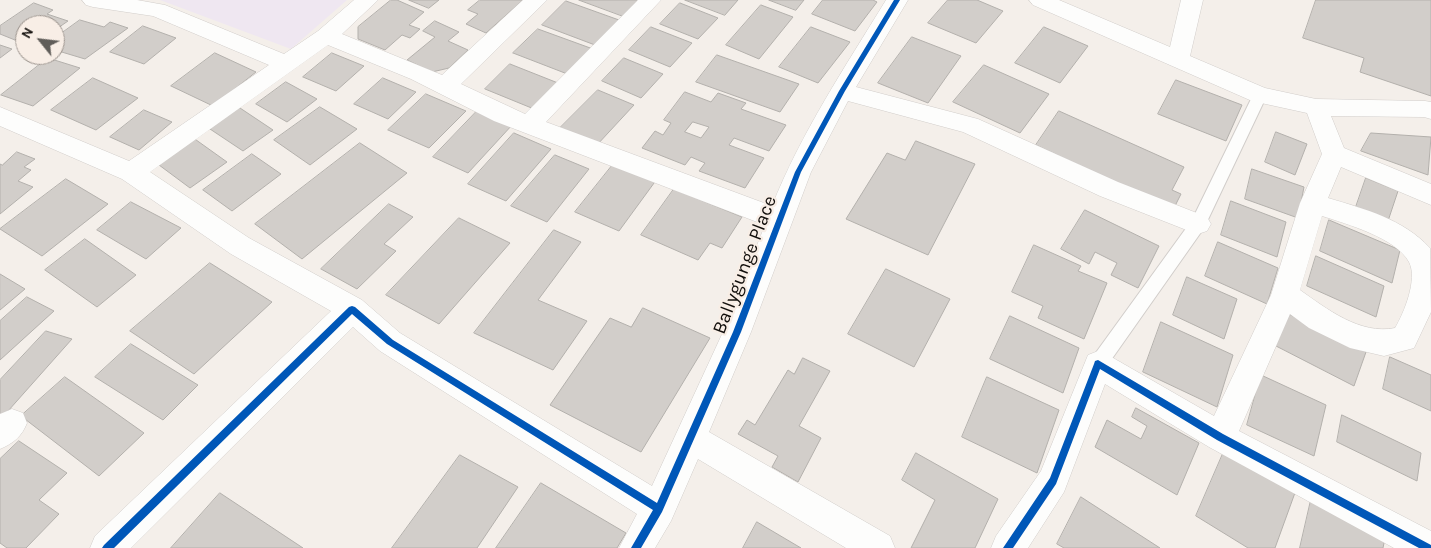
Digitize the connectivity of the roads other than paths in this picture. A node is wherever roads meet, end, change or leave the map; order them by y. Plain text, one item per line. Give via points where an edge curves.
1 (93, 0) edge
2 (367, 0) edge
3 (536, 0) edge
4 (650, 0) edge
5 (897, 0) edge
6 (1040, 0) edge
7 (1192, 0) edge
8 (326, 36) junction
9 (1178, 59) junction
10 (285, 63) junction
11 (444, 86) junction
12 (842, 92) junction
13 (1260, 95) junction
14 (1316, 107) junction
15 (1431, 111) edge
16 (0, 116) edge
17 (529, 125) junction
18 (1334, 154) junction
19 (132, 172) junction
20 (1431, 195) edge
21 (1313, 203) junction
22 (780, 220) junction
23 (1198, 224) junction
24 (1285, 295) junction
25 (352, 309) junction
26 (1098, 364) junction
27 (1220, 437) junction
28 (691, 438) junction
29 (659, 508) junction
30 (107, 548) edge
31 (636, 548) edge
32 (878, 548) edge
33 (1008, 548) edge
34 (1428, 548) edge

1 - 10 street via 158,10
2 - 8 street
3 - 11 street
4 - 17 street
5 - 12 street, Ballygunge Place
6 - 9 street
7 - 9 street
8 - 10 street
8 - 11 street
9 - 13 street
10 - 19 street
11 - 17 street
12 - 22 street, Ballygunge Place via 798,172
12 - 23 street via 970,125 1109,189
13 - 14 street
13 - 23 lane
14 - 15 street
14 - 18 street
16 - 19 street
17 - 22 street
18 - 20 street
18 - 21 street
19 - 25 street via 240,246
21 - 24 street
21 - 24 street via 1401,237 1417,250 1425,268 1424,289 1404,339 1384,343 1350,334 1319,319
22 - 28 street, Ballygunge Place via 737,332
23 - 26 lane
24 - 27 street
25 - 29 street via 390,342
25 - 30 street
26 - 27 street
26 - 33 street via 1053,481
27 - 34 street
28 - 29 street, Ballygunge Place
28 - 32 street
29 - 31 street, Ballygunge Place

